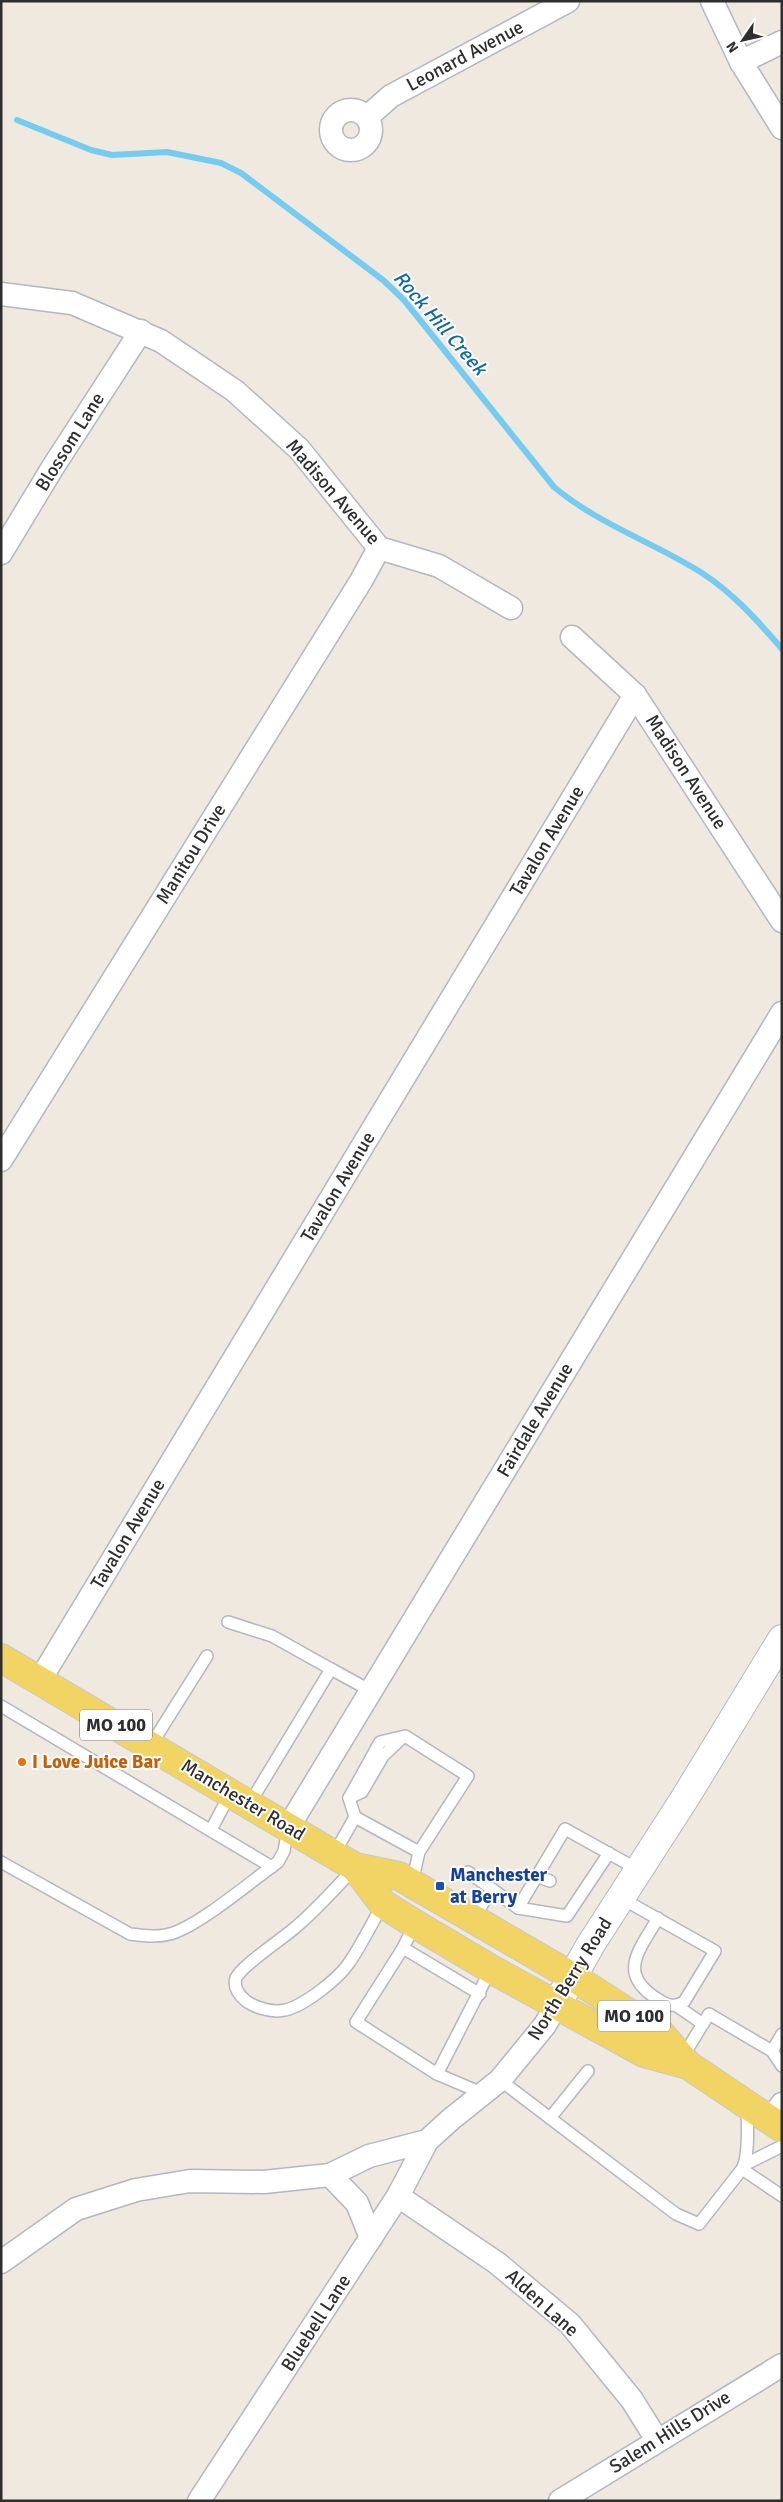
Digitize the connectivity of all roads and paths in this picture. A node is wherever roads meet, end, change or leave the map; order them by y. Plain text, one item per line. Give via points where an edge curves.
1 (568, 1) edge
2 (712, 1) edge
3 (782, 42) edge
4 (741, 62) junction
5 (367, 117) dead end
6 (782, 128) edge
7 (1, 294) edge
8 (141, 331) junction
9 (379, 548) junction
10 (1, 553) edge
11 (512, 608) dead end
12 (572, 637) dead end
13 (635, 695) junction
14 (782, 921) edge
15 (782, 1013) edge
16 (1, 1160) edge
17 (228, 1622) dead end
18 (782, 1639) edge
19 (207, 1656) dead end
20 (1, 1658) edge
21 (332, 1669) junction
22 (40, 1680) junction
23 (371, 1691) junction
24 (1, 1706) edge
25 (151, 1745) junction
26 (240, 1797) junction
27 (355, 1817) junction
28 (288, 1826) junction
29 (211, 1830) junction
30 (419, 1852) junction
31 (609, 1853) junction
32 (345, 1860) junction
33 (1, 1862) edge
34 (272, 1867) junction
35 (639, 1870) junction
36 (468, 1872) dead end
37 (536, 1876) junction
38 (550, 1881) dead end
39 (412, 1883) junction
40 (492, 1889) junction
41 (621, 1898) junction
42 (383, 1904) junction
43 (518, 1908) junction
44 (658, 1918) junction
45 (473, 1919) junction
46 (415, 1924) junction
47 (403, 1948) junction
48 (491, 1969) junction
49 (573, 1976) junction
50 (480, 1994) junction
51 (558, 2004) junction
52 (677, 2006) junction
53 (656, 2014) junction
54 (703, 2024) junction
55 (782, 2034) edge
56 (772, 2051) junction
57 (685, 2061) junction
58 (782, 2066) edge
59 (588, 2071) dead end
60 (438, 2074) junction
61 (492, 2087) junction
62 (747, 2104) junction
63 (778, 2117) edge
64 (550, 2118) junction
65 (427, 2141) junction
66 (782, 2146) edge
67 (743, 2167) junction
68 (330, 2175) junction
69 (398, 2196) junction
70 (782, 2196) edge
71 (371, 2238) junction
72 (1, 2262) edge
73 (782, 2365) edge
74 (657, 2440) junction
75 (199, 2501) edge
76 (560, 2501) edge

1 - 5 street, Leonard Avenue via 391,96
2 - 4 street
3 - 4 street
4 - 6 street
7 - 8 street, Madison Avenue via 72,303
8 - 9 street, Madison Avenue via 234,391 299,449
8 - 10 street, Blossom Lane
9 - 11 street, Madison Avenue via 439,566
9 - 16 street, Manitou Drive
12 - 13 street, Madison Avenue
13 - 14 street, Madison Avenue
13 - 22 street, Tavalon Avenue
15 - 23 street, Fairdale Avenue
17 - 21 lane via 272,1636
18 - 35 main road, North Berry Road
19 - 25 lane
20 - 22 main road, Manchester Road / MO 100
21 - 23 lane
21 - 26 lane
22 - 25 main road, Manchester Road / MO 100
23 - 28 street, Fairdale Avenue
24 - 29 lane
25 - 26 main road, Manchester Road / MO 100
26 - 28 main road, Manchester Road / MO 100
26 - 29 lane
27 - 30 lane
27 - 30 lane via 349,1798 362,1792 382,1756 404,1736 468,1776
27 - 32 lane
28 - 32 main road, Manchester Road / MO 100
28 - 34 lane via 284,1851
29 - 34 lane
30 - 39 lane
31 - 35 lane
31 - 37 lane via 565,1829
31 - 43 lane via 579,1889 567,1916
32 - 39 main road, Manchester Road / MO 100
32 - 42 main road, Manchester Road / MO 100
32 - 42 lane via 327,1898 243,1969 235,1987 241,1997 260,2008 286,2010 321,1990 348,1964
33 - 34 lane via 130,1934 151,1937 175,1933 198,1920
35 - 41 main road, North Berry Road
36 - 40 lane
37 - 38 lane
37 - 43 lane
39 - 45 main road, Manchester Road / MO 100
40 - 43 lane
40 - 45 lane
41 - 44 lane
41 - 49 main road, North Berry Road
42 - 46 main road, Manchester Road / MO 100
44 - 52 lane via 715,1951 684,2002
44 - 53 lane via 635,1958 633,1968 636,1981
45 - 49 main road, Manchester Road / MO 100
46 - 47 lane
46 - 48 main road, Manchester Road / MO 100
47 - 50 lane
47 - 60 lane via 356,2022
48 - 50 lane
48 - 51 main road, Manchester Road / MO 100
49 - 51 main road, North Berry Road
49 - 53 main road, Manchester Road / MO 100
50 - 60 lane
51 - 57 main road, Manchester Road / MO 100 via 644,2053
51 - 61 street, North Berry Road via 545,2025
52 - 53 lane
52 - 54 lane
53 - 57 main road, Manchester Road / MO 100 via 660,2033
54 - 56 lane via 709,2014
54 - 57 lane
55 - 56 lane
56 - 58 lane
57 - 62 main road, Manchester Road / MO 100
59 - 64 lane
60 - 61 lane
61 - 64 lane
61 - 65 street, North Berry Road
62 - 63 main road, Manchester Road / MO 100
62 - 67 lane
64 - 67 lane via 676,2214 699,2224
65 - 68 street, North Berry Road via 369,2156
65 - 69 street, Bluebell Lane
66 - 67 lane
67 - 70 lane
68 - 71 street via 357,2203
68 - 72 street, North Berry Road via 264,2182 190,2181 136,2190 76,2209
69 - 71 street, Bluebell Lane
69 - 74 street, Alden Lane via 497,2263 570,2324 632,2400
71 - 75 street, Bluebell Lane
73 - 74 street, Salem Hills Drive
74 - 76 street, Salem Hills Drive

